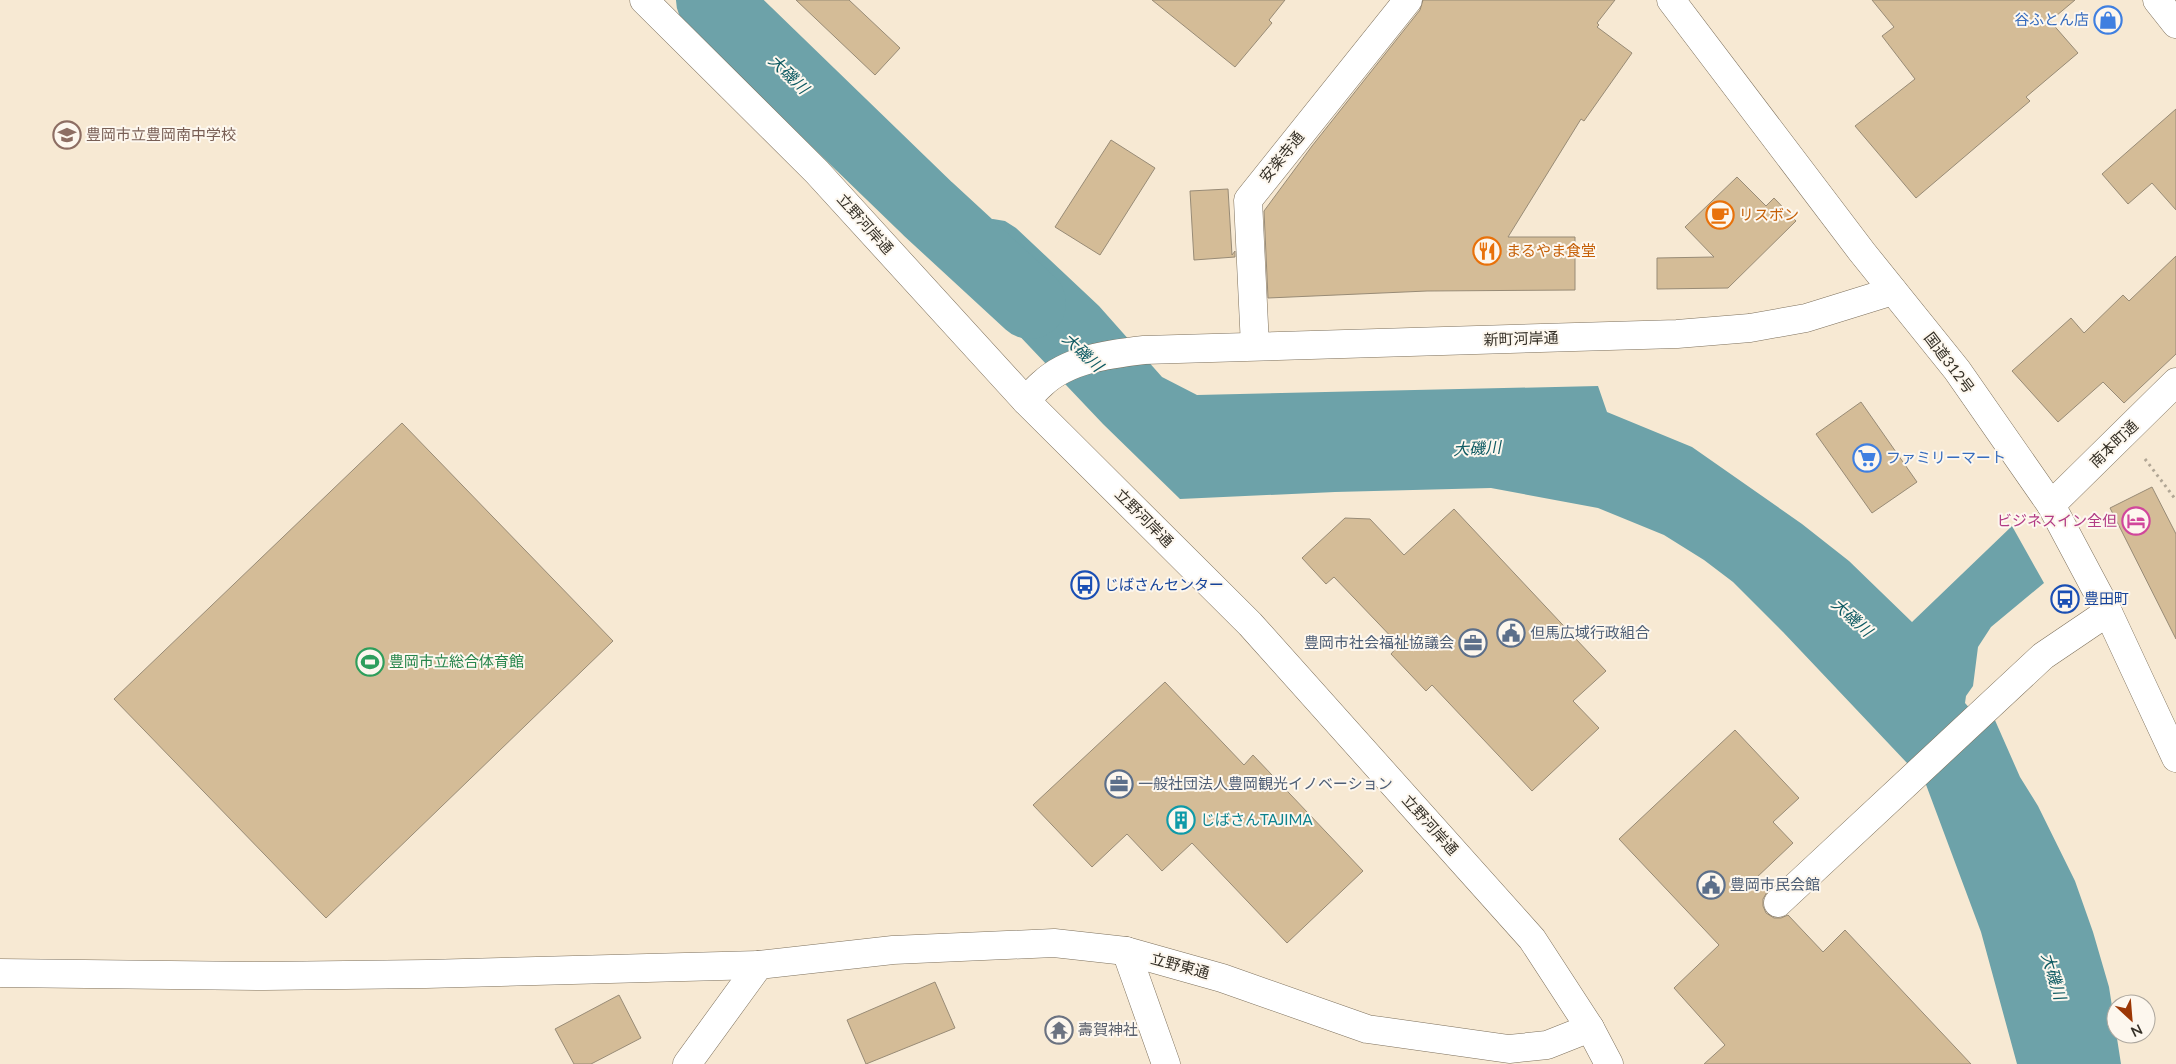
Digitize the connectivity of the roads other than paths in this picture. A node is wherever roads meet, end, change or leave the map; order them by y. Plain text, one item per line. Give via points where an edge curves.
1 (1408, 0) edge
2 (1671, 0) edge
3 (2157, 0) edge
4 (654, 3) edge
5 (2176, 24) edge
6 (1893, 292) junction
7 (1256, 346) junction
8 (2176, 382) edge
9 (1034, 392) junction
10 (2051, 505) junction
11 (2108, 612) junction
12 (2176, 758) edge
13 (1778, 903) dead end
14 (1126, 951) junction
15 (759, 965) junction
16 (0, 973) edge
17 (1590, 1028) junction
18 (687, 1064) edge
19 (1166, 1064) edge
20 (1609, 1064) edge

1 - 7 main road, 安楽寺通 via 1248,200
2 - 6 main road, 国道312号
3 - 5 main road
4 - 9 main road, 立野河岸通
6 - 7 main road, 新町河岸通 via 1806,318 1750,328 1677,334
6 - 10 main road, 国道312号 via 1956,370
7 - 9 main road, 新町河岸通 via 1144,350 1099,356 1065,370
8 - 10 main road, 南本町通
9 - 17 main road, 立野河岸通 via 1250,624 1532,939
10 - 11 main road, 国道312号
11 - 12 main road, 国道312号
11 - 13 main road via 2043,656
14 - 15 main road, 立野東通 via 1054,943 893,950
14 - 17 main road, 立野東通 via 1222,978 1367,1029 1510,1049 1547,1045
14 - 19 main road
15 - 16 main road, 立野東通 via 284,976
15 - 18 main road
17 - 20 main road, 立野河岸通

